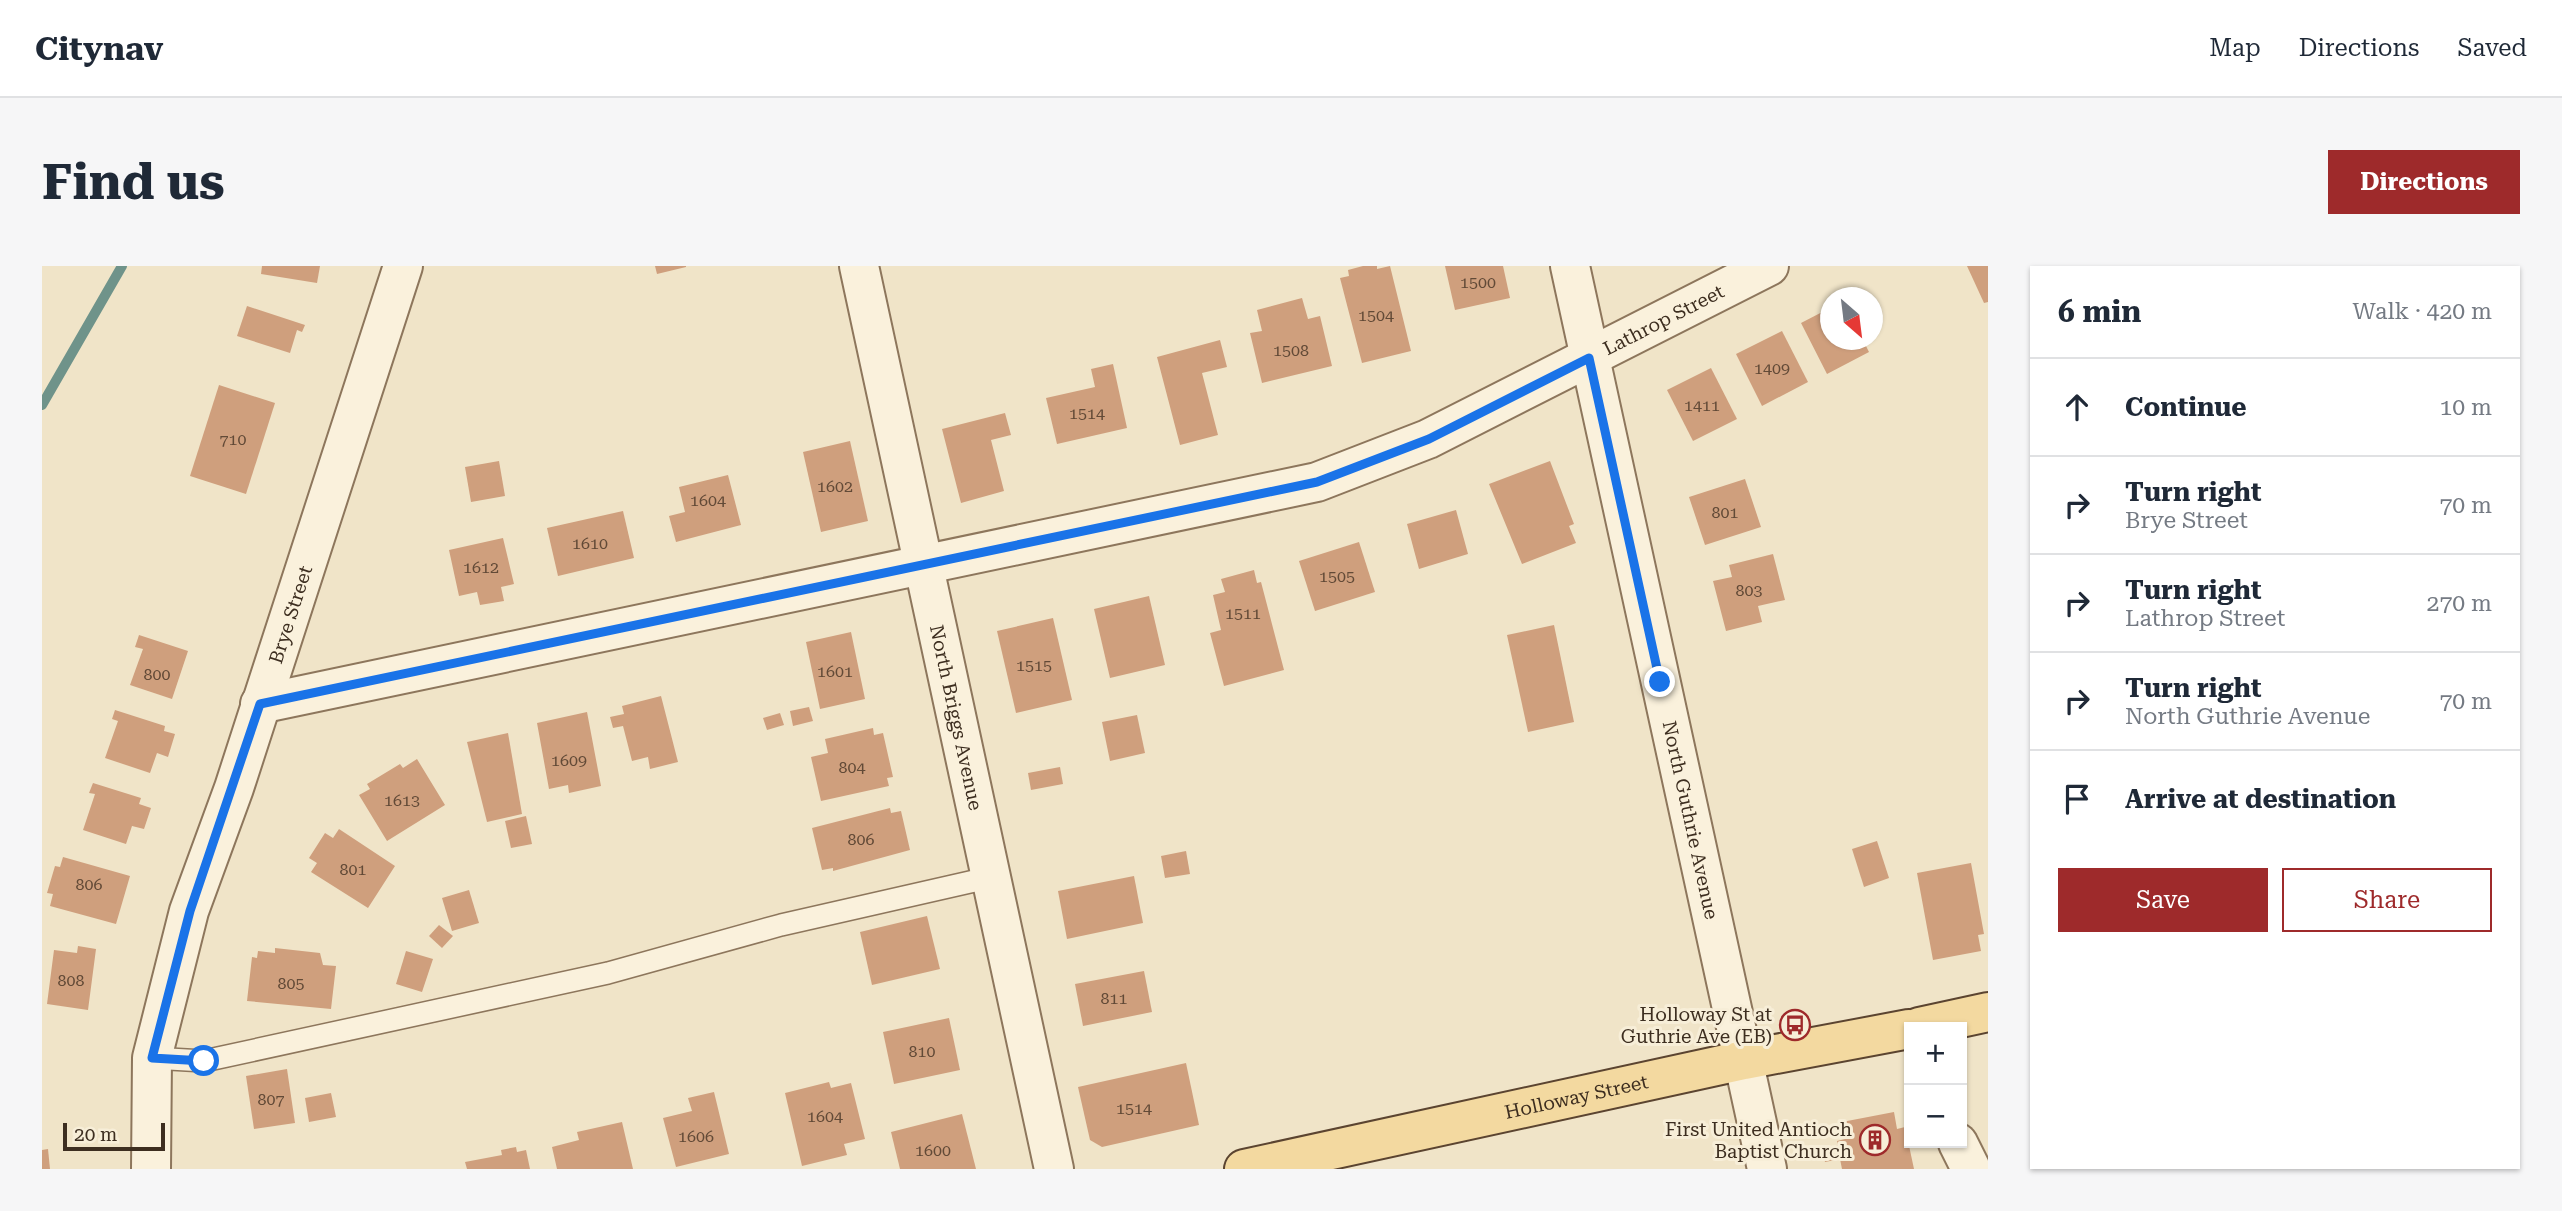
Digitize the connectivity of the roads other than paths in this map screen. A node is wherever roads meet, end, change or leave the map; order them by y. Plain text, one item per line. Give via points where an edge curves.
1 (403, 266) edge
2 (859, 266) edge
3 (1570, 266) edge
4 (1769, 266) edge
5 (1589, 358) junction
6 (925, 565) junction
7 (260, 704) junction
8 (992, 877) junction
9 (1988, 1012) edge
10 (1949, 1022) edge
11 (1904, 1033) edge
12 (152, 1058) junction
13 (1744, 1060) junction
14 (1960, 1148) edge
15 (151, 1169) edge
16 (1054, 1169) edge
17 (1244, 1169) edge
18 (1767, 1169) edge
19 (1971, 1169) edge

1 - 7 street, Brye Street
2 - 6 street, North Briggs Avenue
3 - 5 street, North Guthrie Avenue
4 - 5 street, Lathrop Street
5 - 6 street, Lathrop Street via 1429,439 1317,482
5 - 13 street, North Guthrie Avenue
6 - 7 street, Lathrop Street
6 - 8 street, North Briggs Avenue
7 - 12 street, Brye Street via 190,911
8 - 12 lane via 781,925 608,973 204,1061
8 - 16 street, North Briggs Avenue
9 - 10 main road, Holloway Street
11 - 13 main road, Holloway Street
12 - 15 street, Brye Street
13 - 17 main road, Holloway Street
13 - 18 street, North Guthrie Avenue
14 - 19 street

